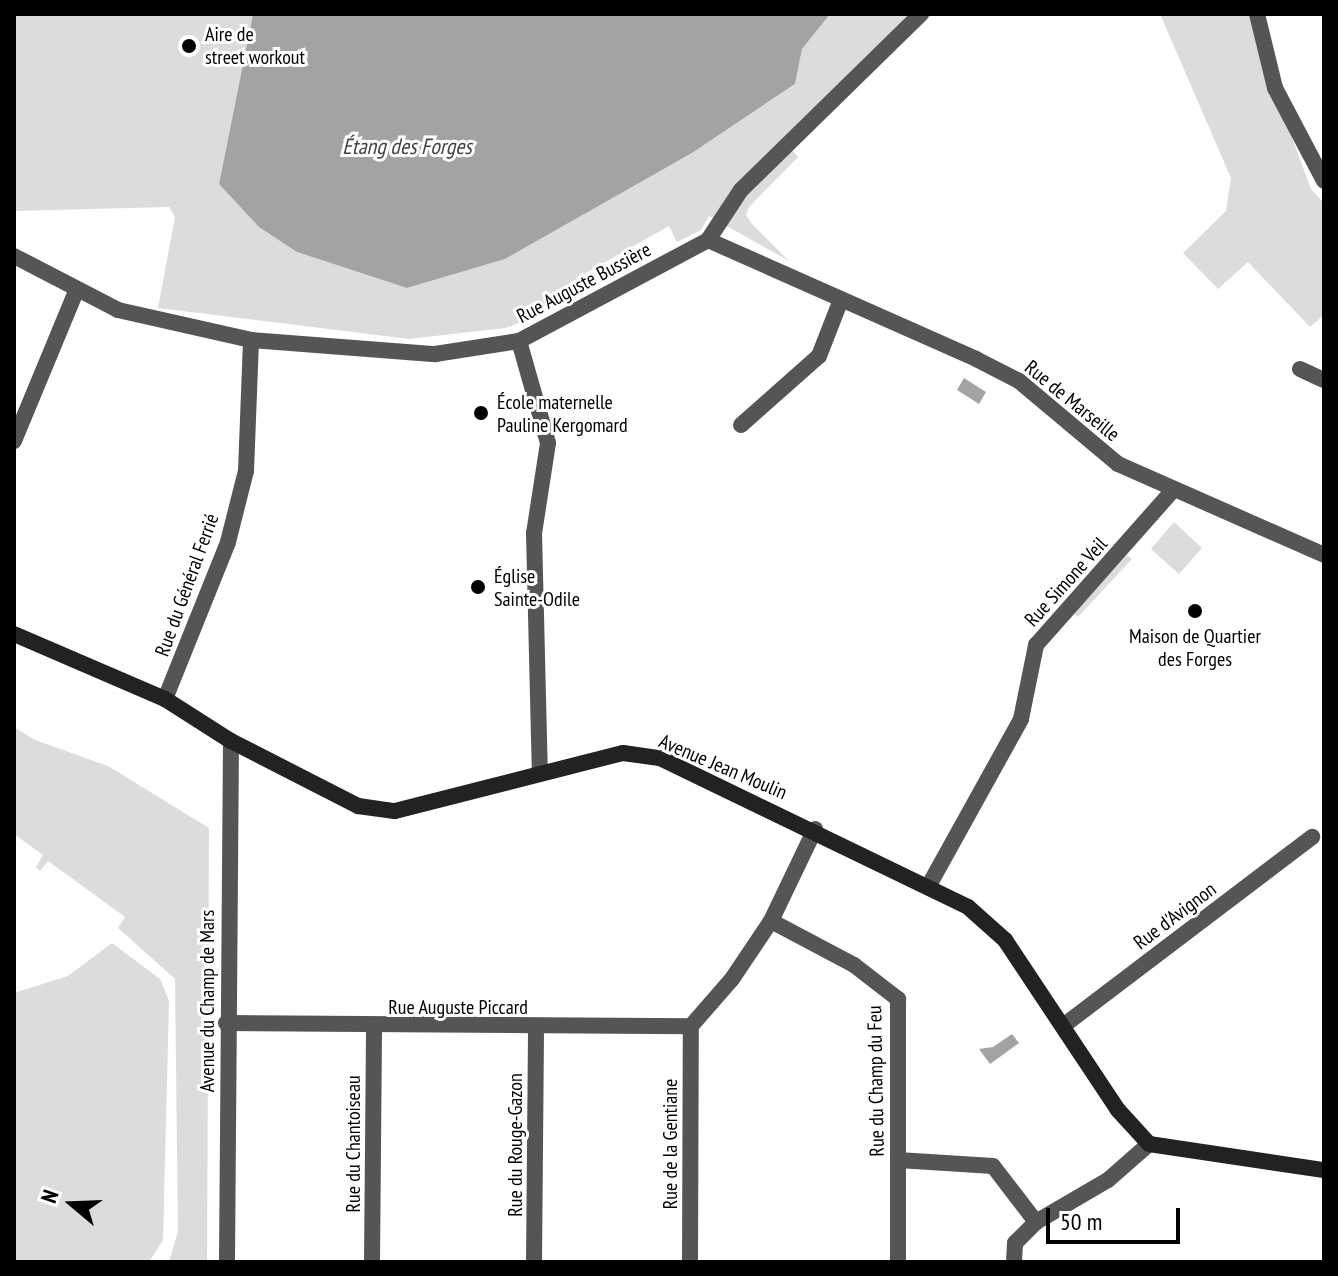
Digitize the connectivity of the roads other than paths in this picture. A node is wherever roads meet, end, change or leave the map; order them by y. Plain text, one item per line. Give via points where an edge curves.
1 (921, 14) edge
2 (1257, 14) edge
3 (1324, 181) edge
4 (708, 240) junction
5 (14, 256) edge
6 (76, 291) junction
7 (840, 302) junction
8 (251, 340) junction
9 (519, 341) junction
10 (1300, 369) dead end
11 (1324, 380) edge
12 (741, 425) dead end
13 (14, 441) edge
14 (1174, 489) junction
15 (1324, 555) edge
16 (14, 634) edge
17 (165, 699) junction
18 (231, 741) junction
19 (540, 771) junction
20 (815, 829) junction
21 (1312, 837) dead end
22 (928, 887) junction
23 (771, 921) junction
24 (226, 1023) junction
25 (691, 1026) junction
26 (1063, 1026) junction
27 (374, 1027) junction
28 (536, 1028) junction
29 (1149, 1144) junction
30 (898, 1160) junction
31 (1324, 1170) edge
32 (1036, 1222) junction
33 (227, 1262) edge
34 (372, 1262) edge
35 (534, 1262) edge
36 (690, 1262) edge
37 (898, 1262) edge
38 (1014, 1262) edge

1 - 4 street, Rue Auguste Bussière via 741,190
2 - 3 street via 1275,88
4 - 7 street, Rue de Marseille
4 - 9 street, Rue Auguste Bussière
5 - 6 street, Rue Auguste Bussière
6 - 8 street, Rue Auguste Bussière via 149,319
6 - 13 street
7 - 12 street via 819,356
7 - 14 street, Rue de Marseille via 1019,381 1118,464
8 - 9 street, Rue Auguste Bussière via 435,354
8 - 17 street, Rue du Général Ferrié via 246,471 228,542
9 - 19 street via 548,443 534,533
10 - 11 street
14 - 15 street, Rue de Marseille
14 - 22 street, Rue Simone Veil via 1036,645 1021,719
16 - 17 main road, Avenue Jean Moulin
17 - 18 main road, Avenue Jean Moulin
18 - 19 main road, Avenue Jean Moulin via 358,806 385,811
18 - 24 street, Avenue du Champ de Mars
19 - 20 main road, Avenue Jean Moulin via 623,753 660,758
20 - 22 main road, Avenue Jean Moulin
20 - 23 street
21 - 26 street, Rue d'Avignon
22 - 26 main road, Avenue Jean Moulin via 968,907 1005,940
23 - 25 street via 732,979
23 - 30 street, Rue du Champ du Feu via 854,965 898,999
24 - 27 street, Rue Auguste Piccard
24 - 33 street, Avenue du Champ de Mars
25 - 28 street, Rue Auguste Piccard
25 - 36 street, Rue de la Gentiane
26 - 29 main road, Avenue Jean Moulin via 1118,1110
27 - 28 street, Rue Auguste Piccard
27 - 34 street, Rue du Chantoiseau
28 - 35 street, Rue du Rouge-Gazon
29 - 31 main road
29 - 32 street via 1108,1180
30 - 32 street via 993,1166
30 - 37 street, Rue du Champ du Feu
32 - 38 street via 1015,1243

